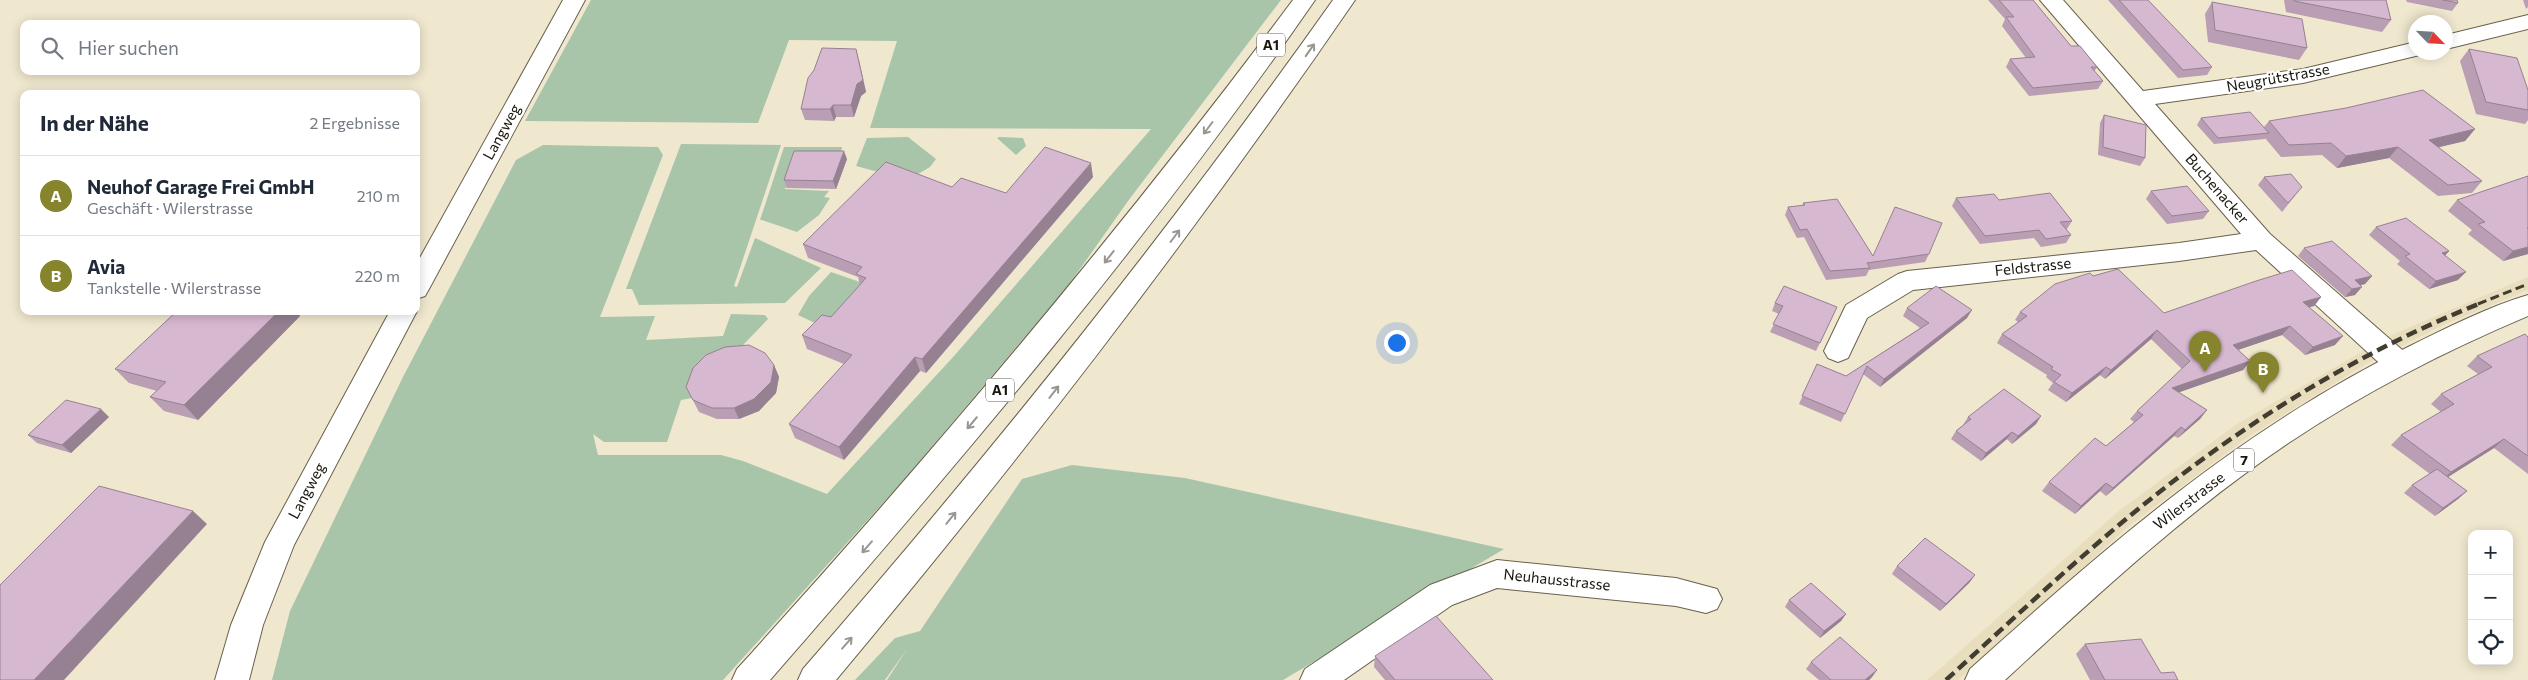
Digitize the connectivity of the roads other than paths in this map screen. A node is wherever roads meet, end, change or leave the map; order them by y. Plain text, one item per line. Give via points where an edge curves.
1 (574, 0) edge
2 (1304, 0) edge
3 (1344, 0) edge
4 (2051, 0) edge
5 (2528, 22) edge
6 (2453, 40) edge
7 (2408, 51) edge
8 (2138, 99) junction
9 (2261, 240) junction
10 (420, 283) edge
11 (2528, 305) edge
12 (402, 315) edge
13 (1838, 351) dead end
14 (2398, 363) junction
15 (1706, 599) dead end
16 (1995, 676) edge
17 (232, 680) edge
18 (749, 680) edge
19 (815, 680) edge
20 (1317, 680) edge

1 - 10 main road, Langweg
2 -> 18 main road, A1 via 1154,199 1011,378
19 -> 3 main road, A1 via 1048,400 1229,163
4 - 8 main road, Buchenacker
5 - 6 main road
7 - 8 main road, Neugrütstrasse via 2303,76
8 - 9 main road, Buchenacker
9 - 13 main road, Feldstrasse via 1907,281 1856,312
9 - 14 main road, Buchenacker
11 - 14 main road, Wilerstrasse / 7
12 - 17 main road, Langweg via 280,542 247,625
14 - 16 main road, Wilerstrasse / 7 via 2280,434 2149,530
15 - 20 main road, Neuhausstrasse via 1676,592 1497,574 1441,595

